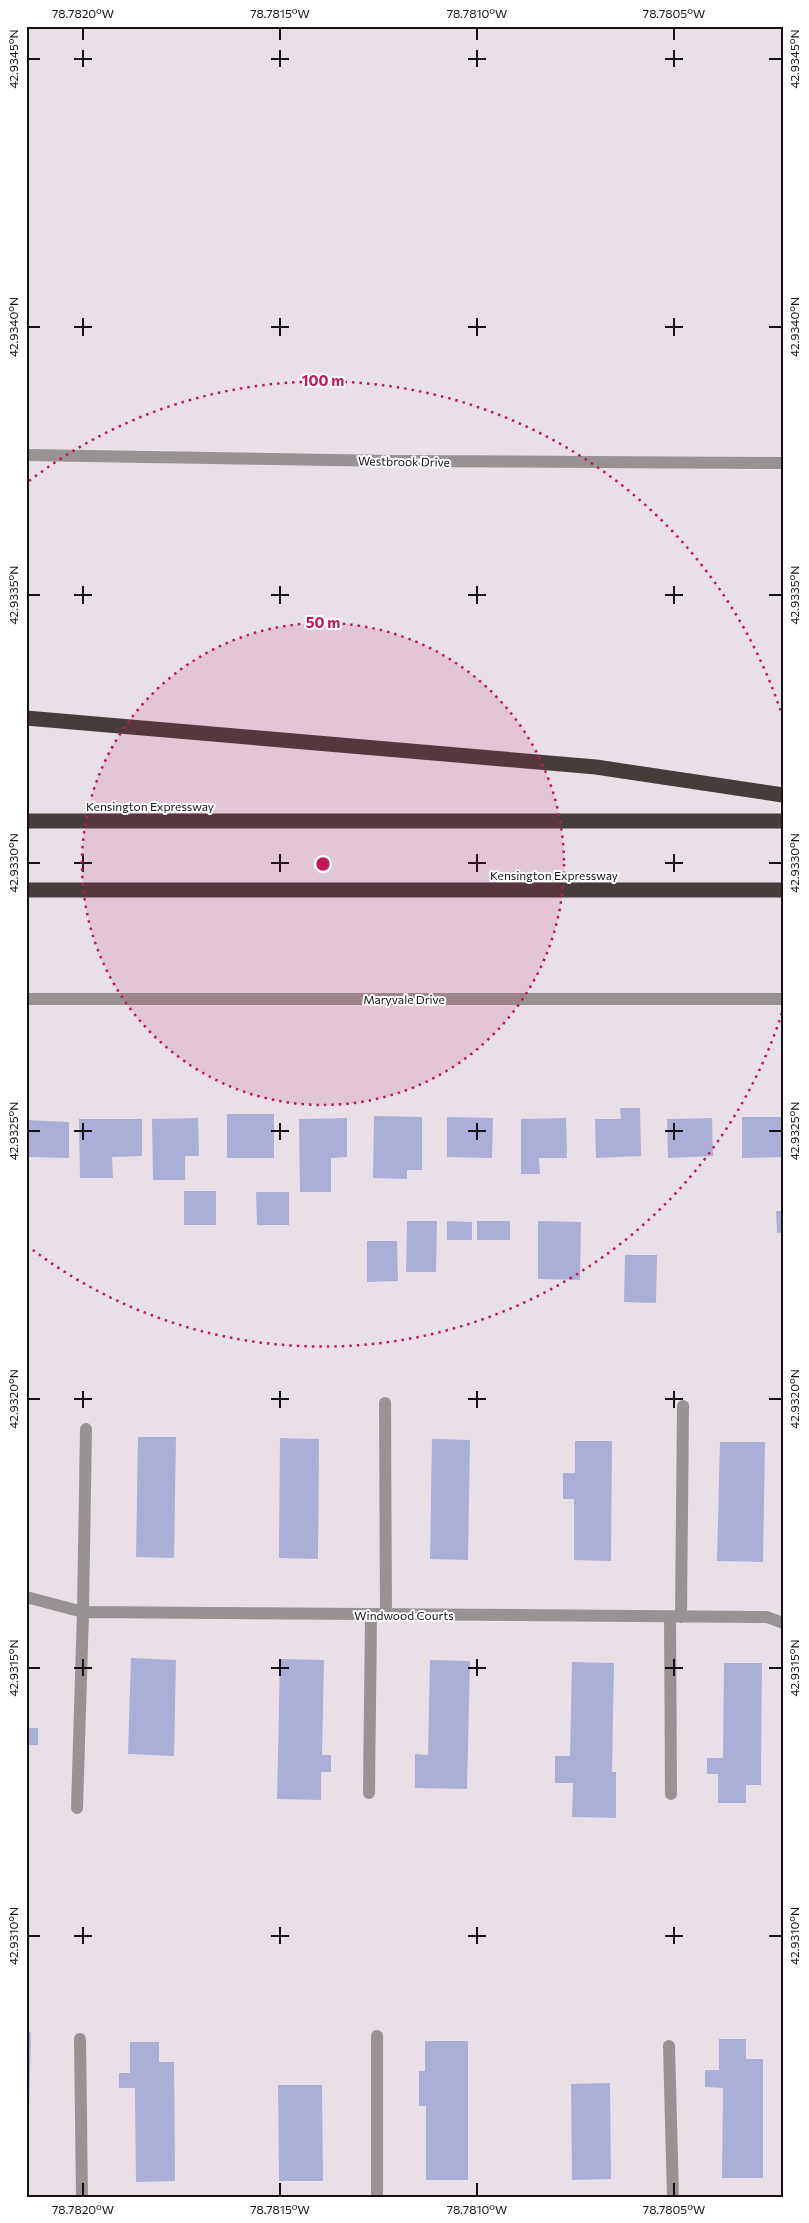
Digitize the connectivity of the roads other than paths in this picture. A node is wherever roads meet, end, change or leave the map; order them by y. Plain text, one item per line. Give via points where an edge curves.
1 (26, 455) edge
2 (783, 463) edge
3 (26, 718) edge
4 (783, 795) edge
5 (26, 820) edge
6 (783, 821) edge
7 (26, 890) edge
8 (783, 890) edge
9 (26, 999) edge
10 (783, 999) edge
11 (385, 1403) dead end
12 (683, 1406) dead end
13 (86, 1429) dead end
14 (26, 1597) edge
15 (83, 1612) junction
16 (371, 1615) junction
17 (386, 1615) junction
18 (676, 1617) junction
19 (783, 1623) edge
20 (369, 1793) dead end
21 (671, 1794) dead end
22 (77, 1808) dead end
23 (377, 2036) dead end
24 (80, 2039) dead end
25 (669, 2046) dead end
26 (82, 2197) edge
27 (376, 2197) edge
28 (674, 2197) edge

1 - 2 street, Westbrook Drive
3 - 4 highway via 596,767
5 - 6 highway, Kensington Expressway
7 - 8 highway, Kensington Expressway
9 - 10 street, Maryvale Drive
11 - 17 street
12 - 18 street
13 - 15 street
14 - 15 street, Windwood Courts
15 - 16 street, Windwood Courts
15 - 22 street
16 - 17 street, Windwood Courts
16 - 20 street
17 - 18 street, Windwood Courts
18 - 19 street, Windwood Courts via 767,1617
18 - 21 street
23 - 27 street
24 - 26 street
25 - 28 street

